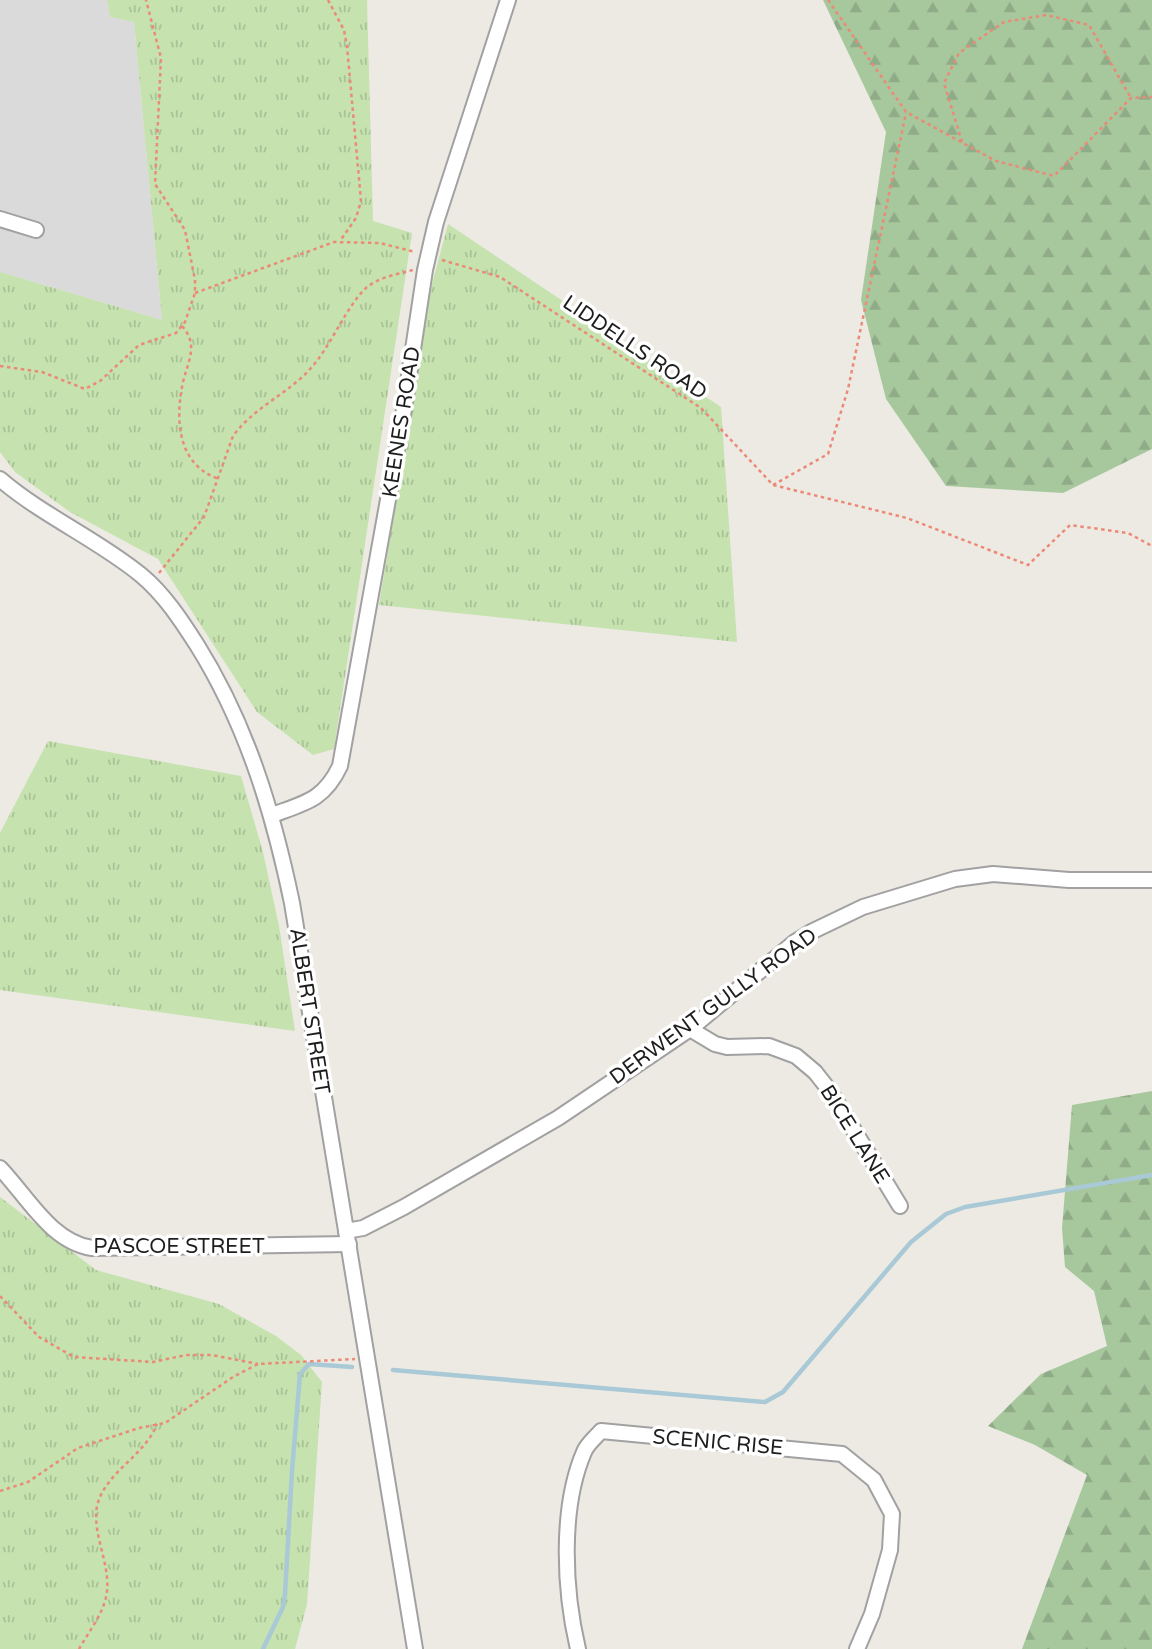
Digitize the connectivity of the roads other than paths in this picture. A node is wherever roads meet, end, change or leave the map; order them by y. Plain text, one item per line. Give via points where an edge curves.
1 (508, 0) edge
2 (0, 219) edge
3 (36, 230) dead end
4 (0, 479) edge
5 (272, 815) junction
6 (1152, 880) edge
7 (690, 1029) junction
8 (0, 1168) edge
9 (900, 1206) dead end
10 (348, 1238) junction
11 (415, 1649) edge
12 (578, 1649) edge
13 (857, 1649) edge

1 - 5 street, KEENES ROAD via 427,261 340,766 318,797
2 - 3 street
4 - 5 street, ALBERT STREET via 122,561 150,584 189,632 254,758
5 - 10 street, ALBERT STREET via 292,903
6 - 7 street, DERWENT GULLY ROAD via 993,874 955,879 863,907 794,942
7 - 9 street, BICE LANE via 727,1047 769,1046 796,1056 815,1072
7 - 10 street, DERWENT GULLY ROAD via 558,1118
8 - 10 street, PASCOE STREET via 57,1232 79,1246
10 - 11 street, ALBERT STREET
12 - 13 street, SCENIC RISE via 568,1572 569,1500 585,1449 601,1431 842,1454 874,1480 892,1514 890,1550

